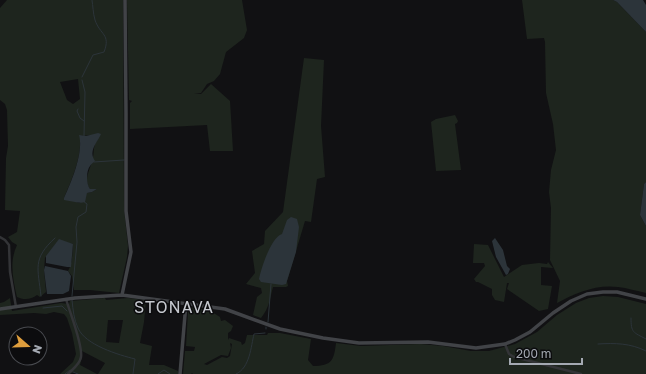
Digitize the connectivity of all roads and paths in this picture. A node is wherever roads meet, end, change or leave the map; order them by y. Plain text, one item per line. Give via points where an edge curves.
1 (125, 0) edge
2 (0, 237) edge
3 (122, 295) junction
4 (66, 299) junction
5 (646, 299) edge
6 (186, 303) junction
7 (16, 307) junction
8 (0, 309) edge
9 (505, 344) junction
10 (68, 374) edge
11 (180, 374) edge
12 (581, 374) edge

1 - 3 street via 126,211 130,252
2 - 7 street via 9,245 10,272
3 - 4 street
3 - 6 street
4 - 7 street
4 - 10 street via 81,357 79,364
5 - 9 street via 621,293 591,294 571,301 530,332
6 - 9 street via 236,312 280,329 359,343 428,342 476,348
6 - 11 street
7 - 8 street
9 - 12 street via 509,354 514,357

